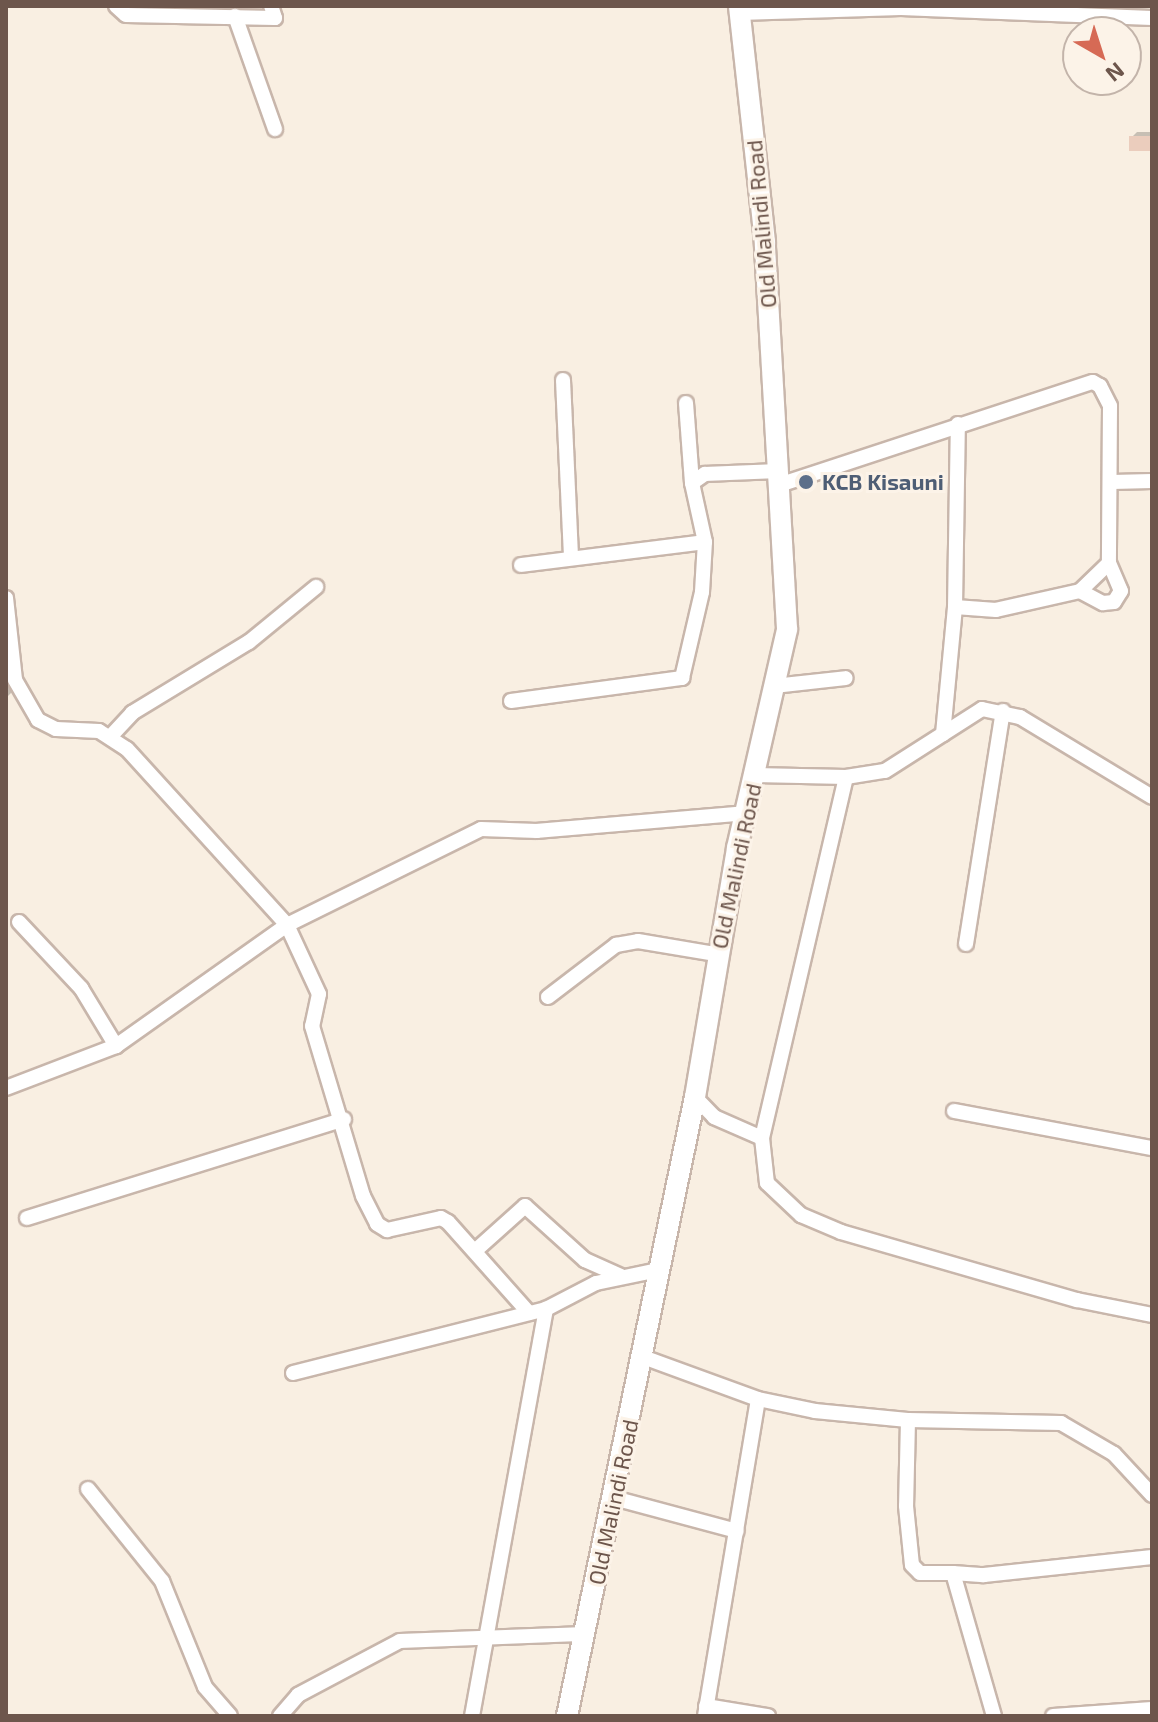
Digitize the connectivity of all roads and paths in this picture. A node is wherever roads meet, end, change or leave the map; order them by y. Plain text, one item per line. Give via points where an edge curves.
1 (116, 6) edge
2 (271, 6) edge
3 (739, 10) edge
4 (235, 16) junction
5 (1152, 18) edge
6 (275, 129) dead end
7 (563, 380) dead end
8 (686, 403) dead end
9 (958, 424) junction
10 (779, 478) junction
11 (1152, 481) edge
12 (1112, 482) junction
13 (692, 483) junction
14 (705, 542) junction
15 (571, 555) junction
16 (1109, 563) junction
17 (521, 565) dead end
18 (316, 587) dead end
19 (1080, 591) junction
20 (6, 598) edge
21 (955, 607) junction
22 (846, 678) dead end
23 (774, 686) junction
24 (511, 701) dead end
25 (1003, 711) junction
26 (943, 734) junction
27 (110, 737) junction
28 (755, 775) junction
29 (846, 777) junction
30 (1152, 797) edge
31 (746, 813) junction
32 (19, 922) dead end
33 (287, 925) junction
34 (966, 944) dead end
35 (716, 954) junction
36 (548, 997) dead end
37 (116, 1046) junction
38 (6, 1088) edge
39 (695, 1097) junction
40 (954, 1111) dead end
41 (344, 1119) junction
42 (762, 1138) junction
43 (1152, 1148) edge
44 (27, 1218) dead end
45 (476, 1250) junction
46 (658, 1270) junction
47 (621, 1276) junction
48 (546, 1309) junction
49 (529, 1313) junction
50 (1152, 1315) edge
51 (643, 1357) junction
52 (293, 1373) dead end
53 (758, 1399) junction
54 (908, 1420) junction
55 (88, 1489) dead end
56 (1152, 1495) edge
57 (614, 1498) junction
58 (737, 1531) junction
59 (1152, 1557) edge
60 (953, 1573) junction
61 (585, 1634) junction
62 (488, 1635) junction
63 (1152, 1709) edge
64 (706, 1711) edge
65 (230, 1716) edge
66 (280, 1716) edge
67 (472, 1716) edge
68 (567, 1716) edge
69 (768, 1716) edge
70 (994, 1716) edge
71 (1053, 1716) edge

1 - 4 street via 126,15
2 - 4 street via 275,18
3 - 5 street via 901,8
3 - 10 main road, Old Malindi Road via 765,242
4 - 6 street
7 - 15 street
8 - 13 street
9 - 10 street
9 - 12 street via 1093,382 1107,392 1110,406
9 - 21 street
10 - 13 street via 705,474
10 - 23 main road, Old Malindi Road via 788,615
11 - 12 street
12 - 16 street
13 - 14 street
14 - 15 street
14 - 24 street via 702,592 682,678
15 - 17 street
16 - 19 street
16 - 19 street via 1121,591 1114,602 1103,603
18 - 27 street via 249,642 132,713
19 - 21 street via 996,610
20 - 27 street via 15,680 24,703 47,727
21 - 26 street
22 - 23 street
23 - 28 main road, Old Malindi Road
25 - 26 street via 982,709
25 - 30 street
25 - 34 street
26 - 29 street via 885,771
27 - 33 street via 151,771
28 - 29 street
28 - 31 main road, Old Malindi Road
29 - 42 street
31 - 33 street via 537,831 481,829
31 - 35 main road, Old Malindi Road
32 - 37 street via 81,988
33 - 37 street
33 - 41 street via 319,994 312,1026
35 - 36 street via 638,941 616,945
35 - 39 main road, Old Malindi Road
37 - 38 street
39 - 42 street via 714,1117
39 - 46 main road, Old Malindi Road
40 - 43 street
41 - 44 street
41 - 45 street via 363,1196 382,1229 441,1218
42 - 50 street via 767,1183 785,1204 809,1219 1077,1300
45 - 47 street via 525,1206 585,1260
45 - 49 street
46 - 47 street
46 - 51 main road, Old Malindi Road
47 - 48 street
48 - 49 street
48 - 62 street
49 - 52 street
51 - 53 street
51 - 57 main road, Old Malindi Road
53 - 54 street
53 - 58 street
54 - 56 street via 1061,1423 1114,1454
54 - 60 street via 906,1506 912,1565 920,1573
55 - 65 street via 162,1581 205,1687
57 - 58 street
57 - 61 main road, Old Malindi Road
58 - 64 street
59 - 60 street via 984,1575
60 - 70 street
61 - 62 street
61 - 68 main road, Old Malindi Road
62 - 66 street via 400,1641 298,1695
62 - 67 street
63 - 71 street
64 - 69 street

